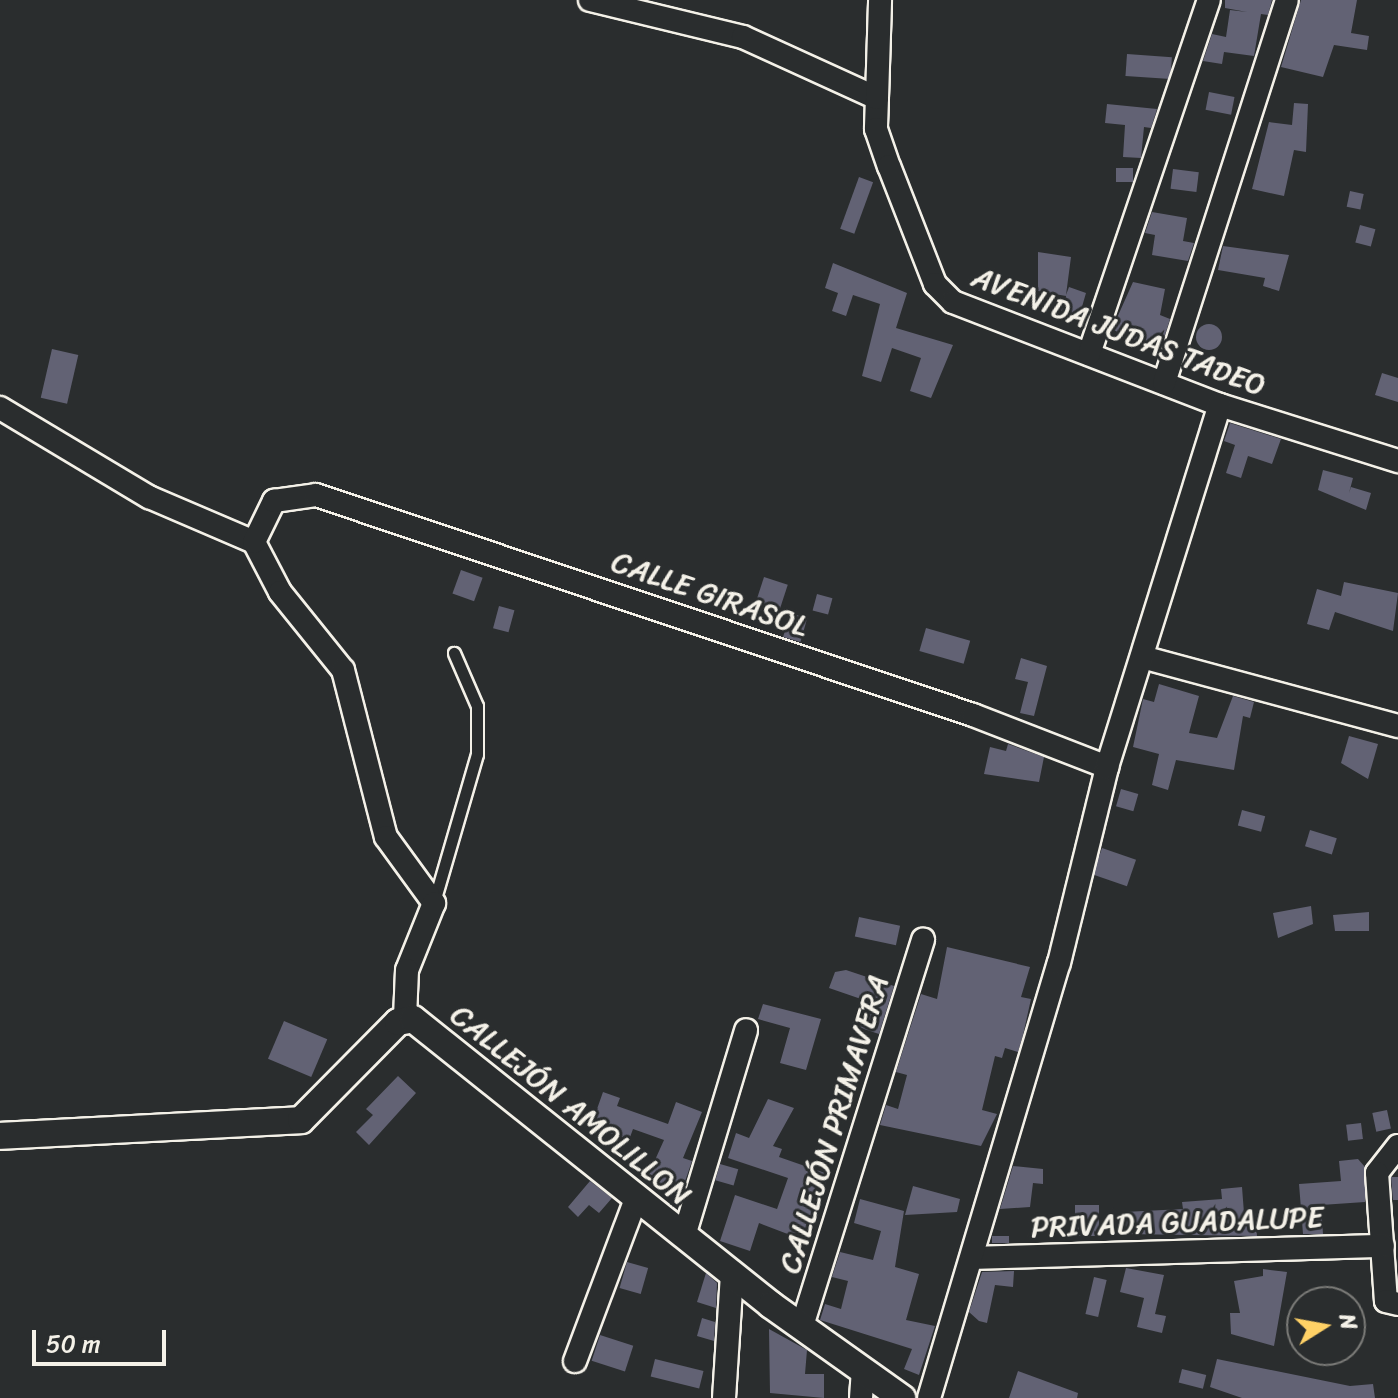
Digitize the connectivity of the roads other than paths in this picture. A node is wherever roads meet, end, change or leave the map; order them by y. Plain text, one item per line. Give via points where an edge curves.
1 (590, 0) edge
2 (880, 0) edge
3 (1209, 0) edge
4 (1287, 0) edge
5 (877, 98) junction
6 (1089, 354) junction
7 (1164, 383) junction
8 (1220, 405) junction
9 (0, 408) edge
10 (1398, 461) edge
11 (254, 542) junction
12 (454, 653) dead end
13 (1142, 657) junction
14 (1398, 726) edge
15 (1107, 767) junction
16 (434, 903) junction
17 (923, 940) dead end
18 (405, 1018) junction
19 (746, 1030) dead end
20 (0, 1136) edge
21 (1398, 1146) edge
22 (636, 1199) junction
23 (684, 1236) junction
24 (1383, 1246) junction
25 (973, 1258) junction
26 (732, 1274) junction
27 (1398, 1304) edge
28 (802, 1326) junction
29 (575, 1361) dead end
30 (863, 1370) junction
31 (724, 1398) edge
32 (861, 1398) edge
33 (902, 1398) edge
34 (929, 1398) edge

1 - 5 street via 743,37
2 - 5 street, AVENIDA JUDAS TADEO
3 - 6 street
4 - 7 street
5 - 6 street, AVENIDA JUDAS TADEO via 876,129 935,284 953,302
6 - 7 street, AVENIDA JUDAS TADEO
7 - 8 street, AVENIDA JUDAS TADEO
8 - 10 street, AVENIDA JUDAS TADEO
8 - 13 street
9 - 11 street via 149,497
11 - 15 street, CALLE GIRASOL via 261,515 288,495 316,495 496,560 597,587
11 - 16 street via 280,592 343,670 386,837
12 - 16 lane via 477,706 477,754
13 - 14 street
13 - 15 street
15 - 25 street
16 - 18 street via 407,970
17 - 28 street, CALLEJÓN PRIMAVERA
18 - 20 street, CALLEJÓN AMOLILLON via 301,1120
18 - 22 street, CALLEJÓN AMOLILLON
19 - 23 street
21 - 24 street via 1377,1173
22 - 23 street, CALLEJÓN AMOLILLON
22 - 29 street
23 - 26 street, CALLEJÓN AMOLILLON
24 - 25 street, PRIVADA GUADALUPE
24 - 27 street via 1386,1301
25 - 34 street
26 - 28 street, CALLEJÓN AMOLILLON
26 - 31 street
28 - 30 street, CALLEJÓN AMOLILLON
30 - 32 street
30 - 33 street, CALLEJÓN AMOLILLON

